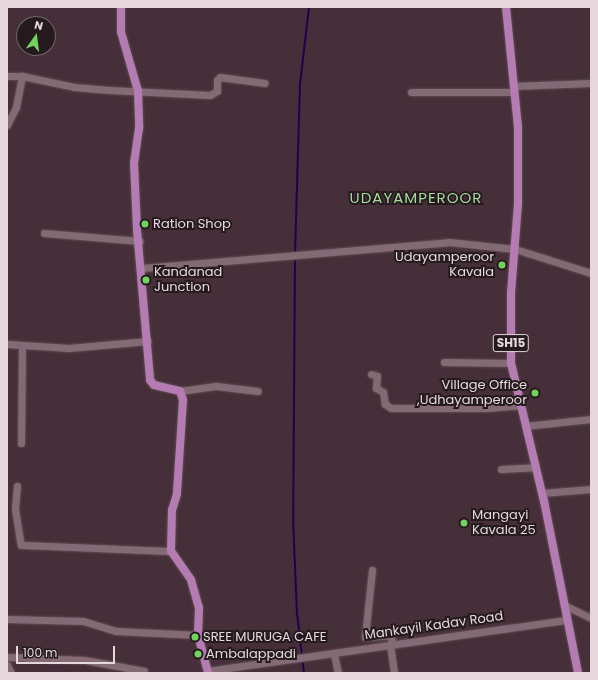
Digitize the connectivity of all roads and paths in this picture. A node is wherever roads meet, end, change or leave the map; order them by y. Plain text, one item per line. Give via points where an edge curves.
1 (120, 7) edge
2 (506, 7) edge
3 (7, 76) edge
4 (22, 76) junction
5 (265, 83) dead end
6 (591, 83) edge
7 (514, 89) junction
8 (138, 91) junction
9 (411, 92) dead end
10 (7, 125) edge
11 (44, 233) dead end
12 (140, 241) junction
13 (515, 249) junction
14 (142, 268) junction
15 (591, 273) edge
16 (148, 341) junction
17 (7, 344) edge
18 (22, 345) junction
19 (444, 362) dead end
20 (511, 363) junction
21 (371, 374) dead end
22 (180, 391) junction
23 (258, 391) dead end
24 (520, 405) junction
25 (591, 419) edge
26 (525, 426) junction
27 (21, 442) dead end
28 (535, 467) junction
29 (501, 469) dead end
30 (17, 486) dead end
31 (591, 489) edge
32 (542, 493) junction
33 (171, 551) junction
34 (372, 570) dead end
35 (564, 605) junction
36 (591, 618) edge
37 (7, 619) edge
38 (567, 620) junction
39 (198, 636) junction
40 (391, 644) junction
41 (334, 654) junction
42 (7, 657) edge
43 (7, 665) edge
44 (144, 671) dead end
45 (208, 672) edge
46 (11, 673) edge
47 (338, 673) edge
48 (394, 673) edge
49 (578, 673) edge

1 - 8 main road via 121,32
2 - 7 main road, SH15
3 - 4 street
4 - 8 street via 74,86
4 - 10 street via 16,107
5 - 8 street via 220,77 217,80 217,91 210,94
6 - 7 street
7 - 9 street
7 - 13 main road, SH15 via 518,126
8 - 12 main road via 138,128 134,163
11 - 12 street
12 - 14 main road
13 - 14 street via 449,242 176,263
13 - 15 street
13 - 20 main road, SH15 via 511,292
14 - 16 main road
16 - 18 street via 69,348
16 - 22 main road via 150,380 154,385
17 - 18 street
18 - 27 street
19 - 20 street
20 - 24 main road, SH15
21 - 24 street via 377,376 376,388 383,392 385,404 392,408 487,408
22 - 23 street via 216,386
22 - 33 main road via 184,420 177,494 172,510
24 - 26 main road, SH15
25 - 26 street
26 - 28 main road, SH15
28 - 29 street
28 - 32 main road, SH15
30 - 33 street via 15,509 21,546
31 - 32 street
32 - 35 main road, SH15
33 - 39 main road via 191,580 199,608
34 - 40 street via 365,637 392,635
35 - 36 street
35 - 38 main road, SH15
37 - 39 street via 83,621 116,631
38 - 40 street, Mankayil Kadav Road
38 - 49 main road, SH15
39 - 45 main road
40 - 41 street, Mankayil Kadav Road
40 - 48 street
41 - 45 street, Mankayil Kadav Road
41 - 47 street
42 - 44 street via 85,660
43 - 46 street

